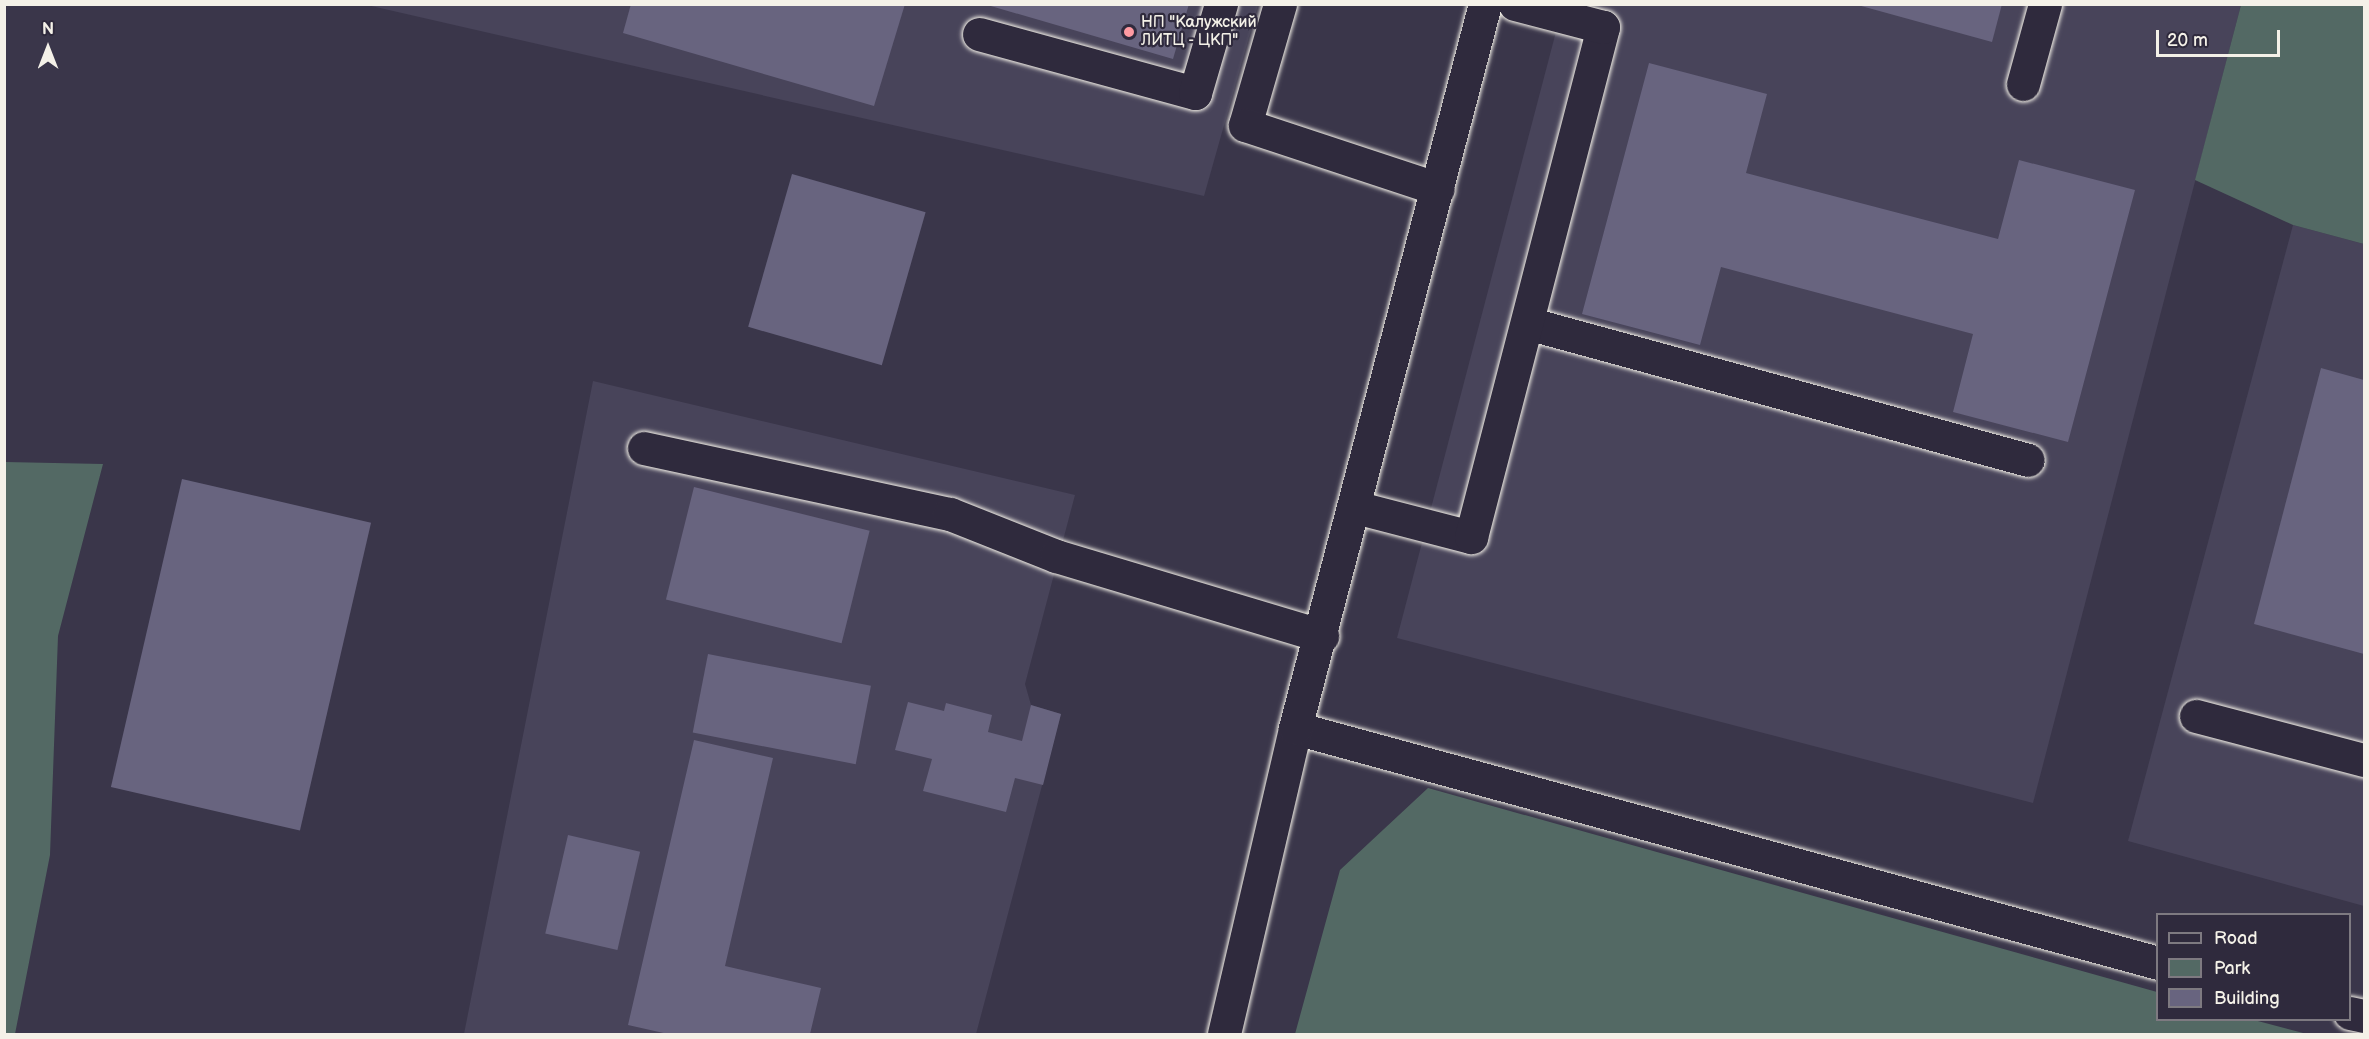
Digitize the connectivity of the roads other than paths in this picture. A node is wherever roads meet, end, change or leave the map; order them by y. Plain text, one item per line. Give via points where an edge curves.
1 (1221, 4) edge
2 (1280, 4) edge
3 (1485, 4) edge
4 (1515, 4) edge
5 (2045, 4) edge
6 (979, 34) dead end
7 (2023, 84) dead end
8 (1438, 189) junction
9 (1527, 323) junction
10 (644, 448) dead end
11 (2028, 460) dead end
12 (1355, 507) junction
13 (1322, 636) junction
14 (2196, 716) dead end
15 (1295, 728) junction
16 (2364, 760) edge
17 (2156, 963) edge
18 (1224, 1035) edge

1 - 6 street via 1195,93
2 - 8 street via 1245,125
3 - 8 street
4 - 9 street via 1603,27
5 - 7 street
8 - 12 street
9 - 11 street
9 - 12 street via 1471,537
10 - 13 street via 950,514 1056,556
12 - 13 street
13 - 15 street
14 - 16 street
15 - 17 street
15 - 18 street

